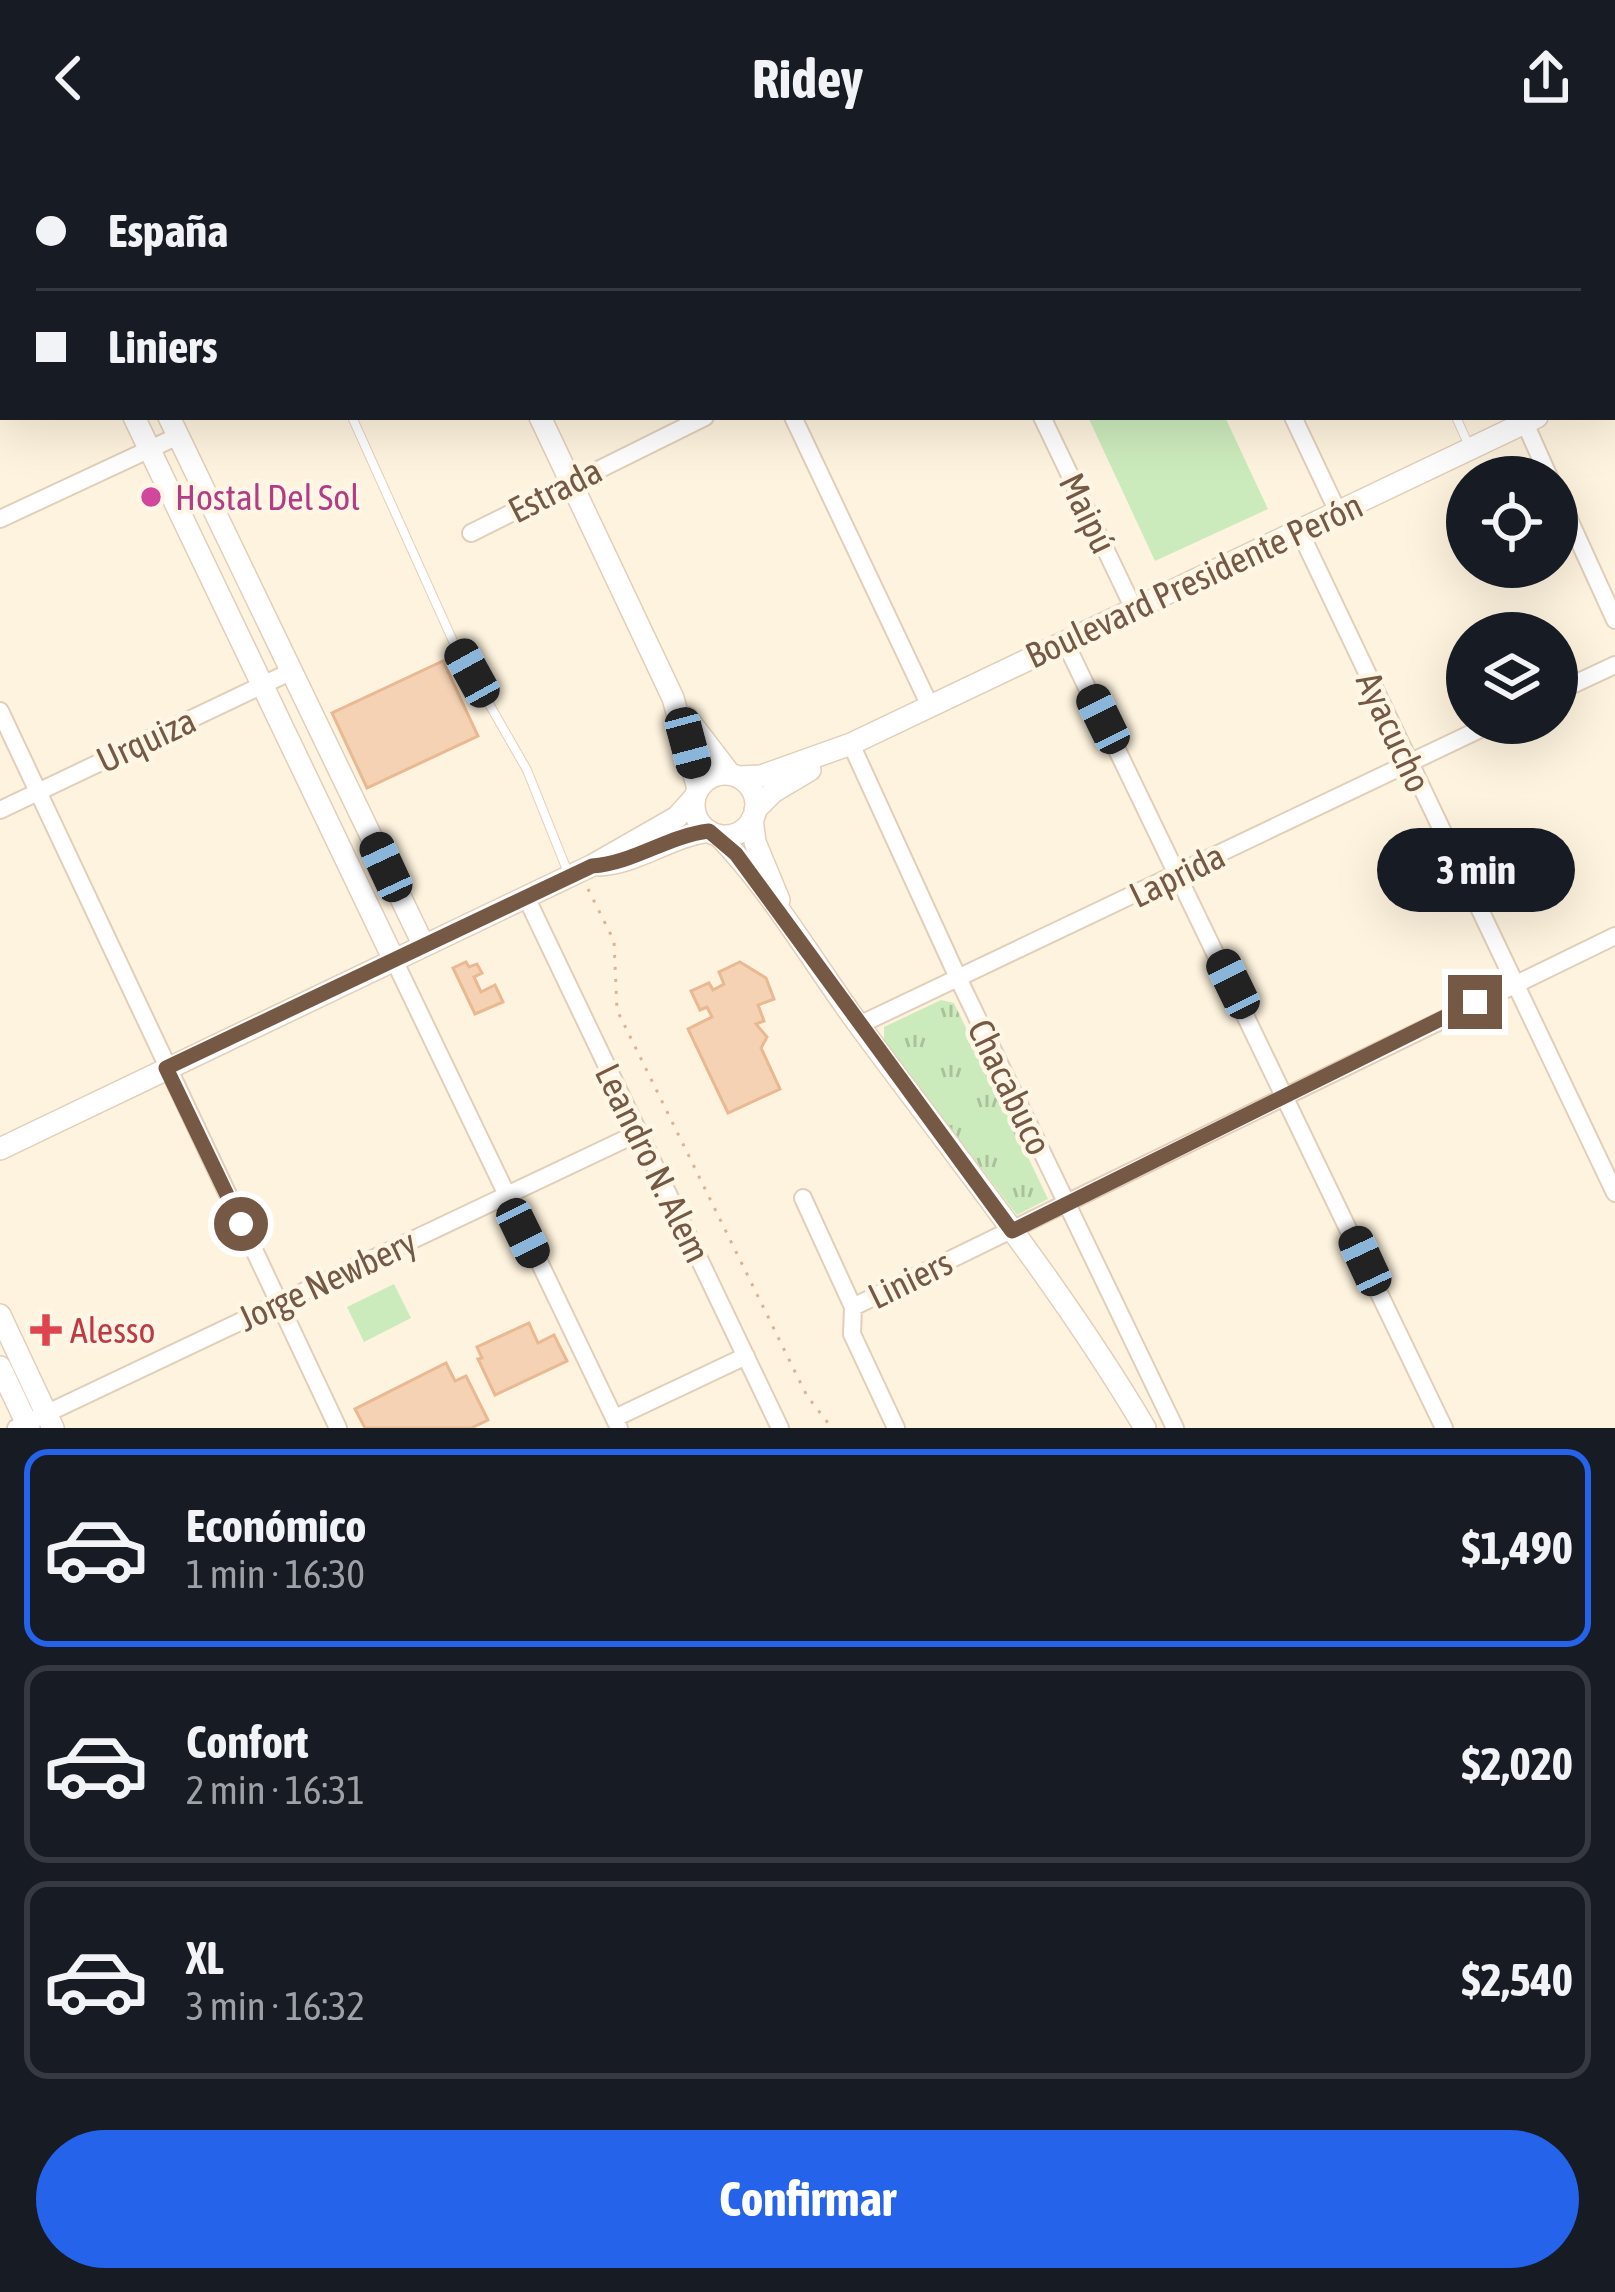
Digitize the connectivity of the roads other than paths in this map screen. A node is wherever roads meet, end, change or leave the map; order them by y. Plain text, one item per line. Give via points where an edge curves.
1 (135, 420) edge
2 (353, 420) edge
3 (541, 420) edge
4 (699, 420) edge
5 (794, 420) edge
6 (1043, 420) edge
7 (1294, 420) edge
8 (1457, 420) edge
9 (1531, 420) edge
10 (173, 426) edge
11 (149, 449) junction
12 (1470, 449) junction
13 (1543, 456) edge
14 (571, 482) junction
15 (1338, 512) junction
16 (0, 520) edge
17 (1299, 530) junction
18 (471, 532) dead end
19 (1578, 540) edge
20 (1135, 609) junction
21 (1615, 620) edge
22 (1065, 642) junction
23 (1615, 664) edge
24 (292, 671) junction
25 (1578, 682) edge
26 (262, 685) junction
27 (673, 698) junction
28 (930, 706) junction
29 (0, 711) edge
30 (851, 743) junction
31 (1450, 744) edge
32 (1409, 764) junction
33 (735, 776) junction
34 (38, 791) junction
35 (696, 793) junction
36 (0, 810) edge
37 (754, 814) junction
38 (713, 833) junction
39 (580, 871) junction
40 (1180, 874) junction
41 (526, 897) junction
42 (786, 917) junction
43 (1615, 937) edge
44 (424, 946) junction
45 (394, 960) junction
46 (959, 980) junction
47 (1513, 984) junction
48 (859, 1025) junction
49 (166, 1068) junction
50 (1286, 1094) junction
51 (638, 1133) junction
52 (0, 1149) edge
53 (1615, 1193) edge
54 (505, 1196) junction
55 (803, 1198) dead end
56 (1065, 1202) junction
57 (1012, 1231) junction
58 (278, 1302) junction
59 (853, 1307) junction
60 (0, 1315) edge
61 (746, 1357) junction
62 (0, 1367) edge
63 (617, 1423) edge
64 (34, 1424) edge
65 (338, 1428) edge
66 (780, 1428) edge
67 (896, 1428) edge
68 (1145, 1428) edge
69 (1175, 1428) edge
70 (1444, 1428) edge

1 - 11 street
2 - 39 lane via 453,640
3 - 14 street
4 - 14 street, Estrada
5 - 28 street
6 - 20 street, Maipú
7 - 15 street
8 - 12 lane
9 - 12 street, Boulevard Presidente Perón
9 - 13 street
10 - 11 street
10 - 24 street
11 - 16 street
11 - 26 street
12 - 15 street, Boulevard Presidente Perón
14 - 18 street, Estrada
14 - 27 street
15 - 17 street, Boulevard Presidente Perón
17 - 20 street, Boulevard Presidente Perón
17 - 32 street, Ayacucho
19 - 21 street
20 - 22 street, Boulevard Presidente Perón
22 - 28 street, Boulevard Presidente Perón
22 - 40 street
23 - 25 street
24 - 26 street, Urquiza
24 - 44 street
26 - 34 street, Urquiza
26 - 45 street
27 - 33 street
27 - 35 street
28 - 30 street, Boulevard Presidente Perón
29 - 34 street
30 - 33 street, Boulevard Presidente Perón via 761,776
30 - 37 street, Boulevard Presidente Perón via 773,792
30 - 46 street, Chacabuco
31 - 32 street, Laprida
32 - 40 street, Laprida
32 - 47 street, Ayacucho
33 - 35 street, Boulevard Presidente Perón via 713,776
33 - 37 street via 752,790
34 - 36 street, Urquiza
34 - 49 street
35 - 38 street via 696,817
35 - 39 street, Boulevard Presidente Perón via 677,817
37 - 38 street, Boulevard Presidente Perón via 737,833
37 - 42 street via 755,842
38 - 39 street, Boulevard Presidente Perón via 684,834
38 - 42 street
39 - 41 street
40 - 46 street, Laprida
40 - 50 street
41 - 44 street
41 - 51 street, Leandro N. Alem
42 - 48 street
43 - 47 street, Liniers
44 - 45 street
45 - 49 street
45 - 54 street
46 - 48 street, Laprida
46 - 56 street, Chacabuco
47 - 50 street, Liniers
47 - 53 street, Ayacucho
48 - 57 street
49 - 52 street
49 - 58 street
50 - 56 street, Liniers
50 - 70 street
51 - 54 street, Jorge Newbery
51 - 61 street, Leandro N. Alem
54 - 58 street, Jorge Newbery
54 - 63 street
55 - 59 street
56 - 57 street, Liniers
56 - 69 street, Chacabuco
57 - 59 street, Liniers
57 - 68 street
58 - 64 street, Jorge Newbery
58 - 65 street
59 - 67 street via 852,1334
60 - 64 street
61 - 63 street
61 - 66 street, Leandro N. Alem
62 - 64 street

